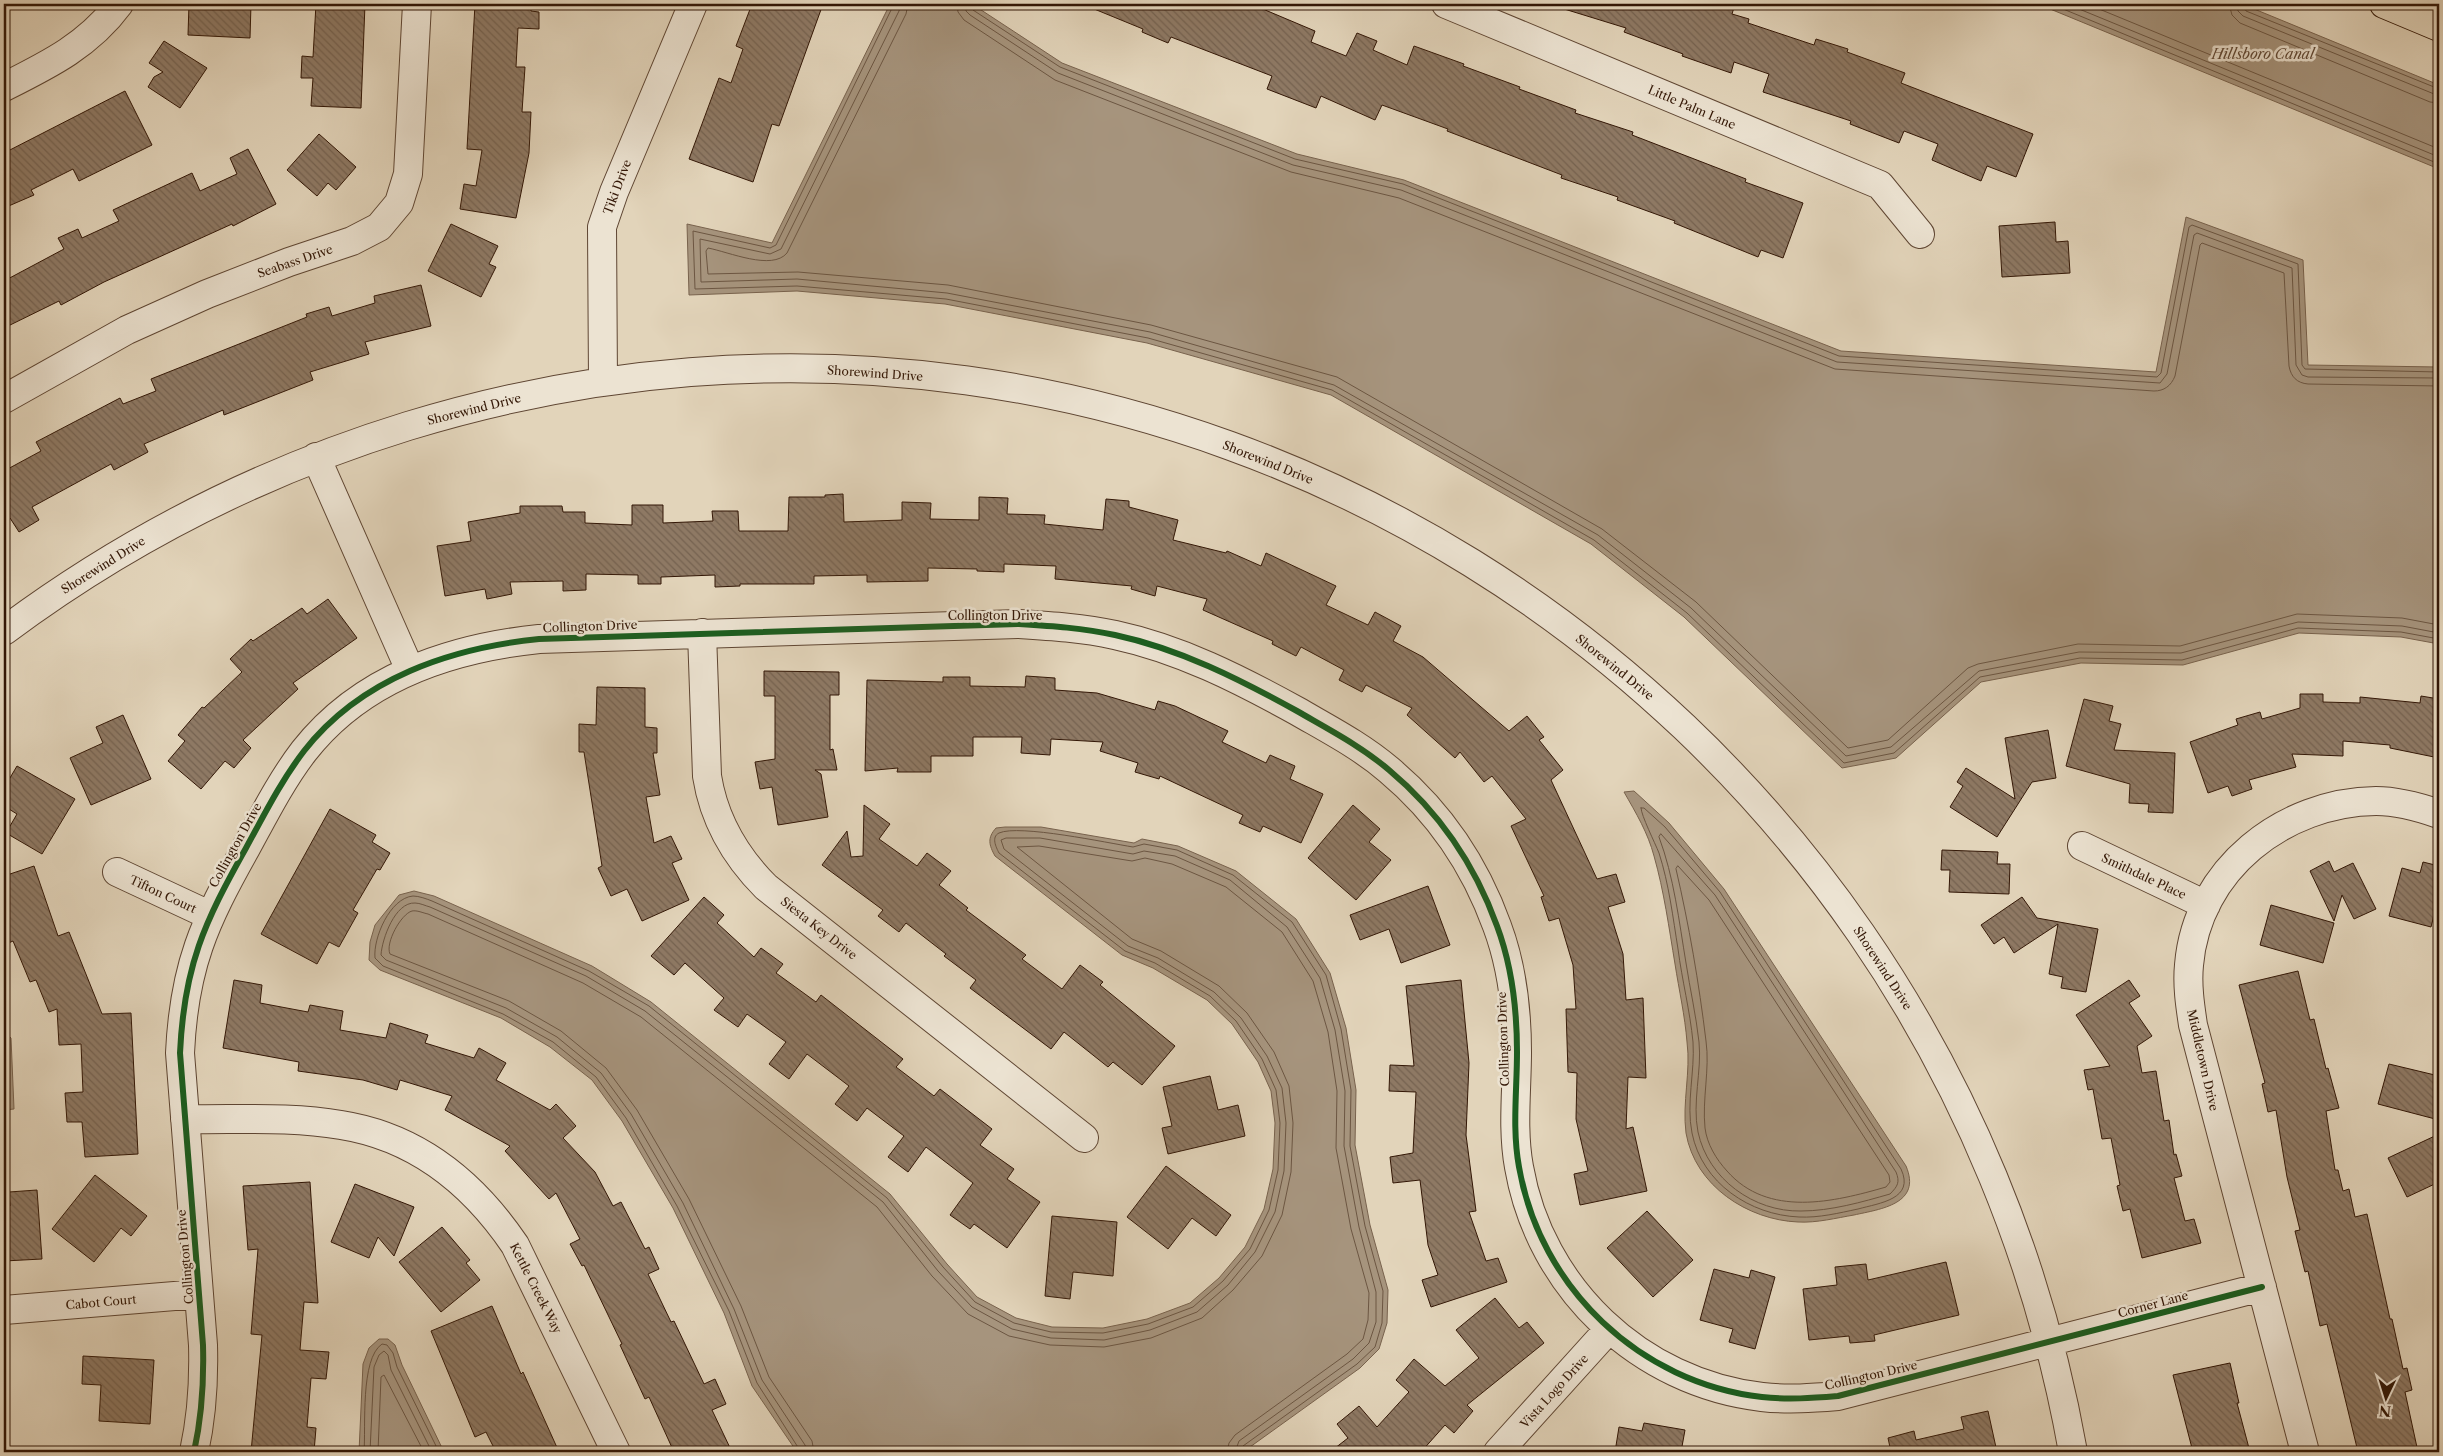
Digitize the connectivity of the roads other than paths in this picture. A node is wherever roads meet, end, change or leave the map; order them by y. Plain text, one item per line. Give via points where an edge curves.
1 (120, 4) edge
2 (417, 4) edge
3 (693, 4) edge
4 (1446, 4) edge
5 (2384, 4) edge
6 (2439, 27) edge
7 (4, 87) edge
8 (1920, 234) dead end
9 (603, 382) junction
10 (4, 399) edge
11 (316, 457) junction
12 (4, 631) edge
13 (702, 633) junction
14 (410, 670) junction
15 (2439, 814) edge
16 (2082, 846) dead end
17 (117, 872) dead end
18 (2206, 905) junction
19 (209, 915) junction
20 (184, 1119) junction
21 (1084, 1138) dead end
22 (2262, 1287) junction
23 (199, 1294) junction
24 (4, 1310) edge
25 (1609, 1329) junction
26 (2050, 1342) junction
27 (194, 1452) edge
28 (616, 1452) edge
29 (1498, 1452) edge
30 (2073, 1452) edge
31 (2305, 1452) edge

1 - 7 street via 74,50
2 - 10 street, Seabass Drive via 408,174 399,203 384,222 352,241 207,294 127,330
3 - 9 street, Tiki Drive via 602,227
4 - 8 street, Little Palm Lane via 1880,185
5 - 6 main road
9 - 11 street, Shorewind Drive via 535,393 455,412
9 - 26 street, Shorewind Drive via 776,368 858,371 940,377 1030,391 1102,407 1258,456 1334,488 1400,521 1547,612 1612,662 1733,774 1838,900 1895,983 1965,1111 2027,1264
11 - 12 street, Shorewind Drive via 261,480 155,533
11 - 14 street
13 - 14 street, Collington Drive via 506,642 457,653
13 - 21 street, Siesta Key Drive via 706,776 721,827 740,859 766,887
13 - 25 street, Collington Drive via 1019,624 1115,635 1170,650 1224,672 1348,740 1388,768 1423,801 1453,839 1478,880 1497,925 1515,1003 1515,1128 1519,1166 1528,1203 1541,1238 1560,1271 1582,1302
14 - 19 street, Collington Drive via 360,698 305,750 283,781
15 - 18 street, Middletown Drive via 2409,805 2348,802 2289,820 2263,836 2235,862
16 - 18 street, Smithdale Place
17 - 19 street, Tifton Court
18 - 22 street, Middletown Drive via 2195,934 2189,964 2193,1025
19 - 20 street, Collington Drive via 189,974 182,1013 180,1054
20 - 23 street, Collington Drive
20 - 28 street, Kettle Creek Way via 342,1125 394,1140 443,1167 470,1188 515,1244
22 - 26 street, Corner Lane
22 - 31 street, Middletown Drive
23 - 24 street, Cabot Court
23 - 27 street, Collington Drive via 204,1377
25 - 26 street, Collington Drive via 1655,1362 1689,1379 1725,1391 1762,1398 1838,1396
25 - 29 street, Vista Logo Drive
26 - 30 street, Shorewind Drive

